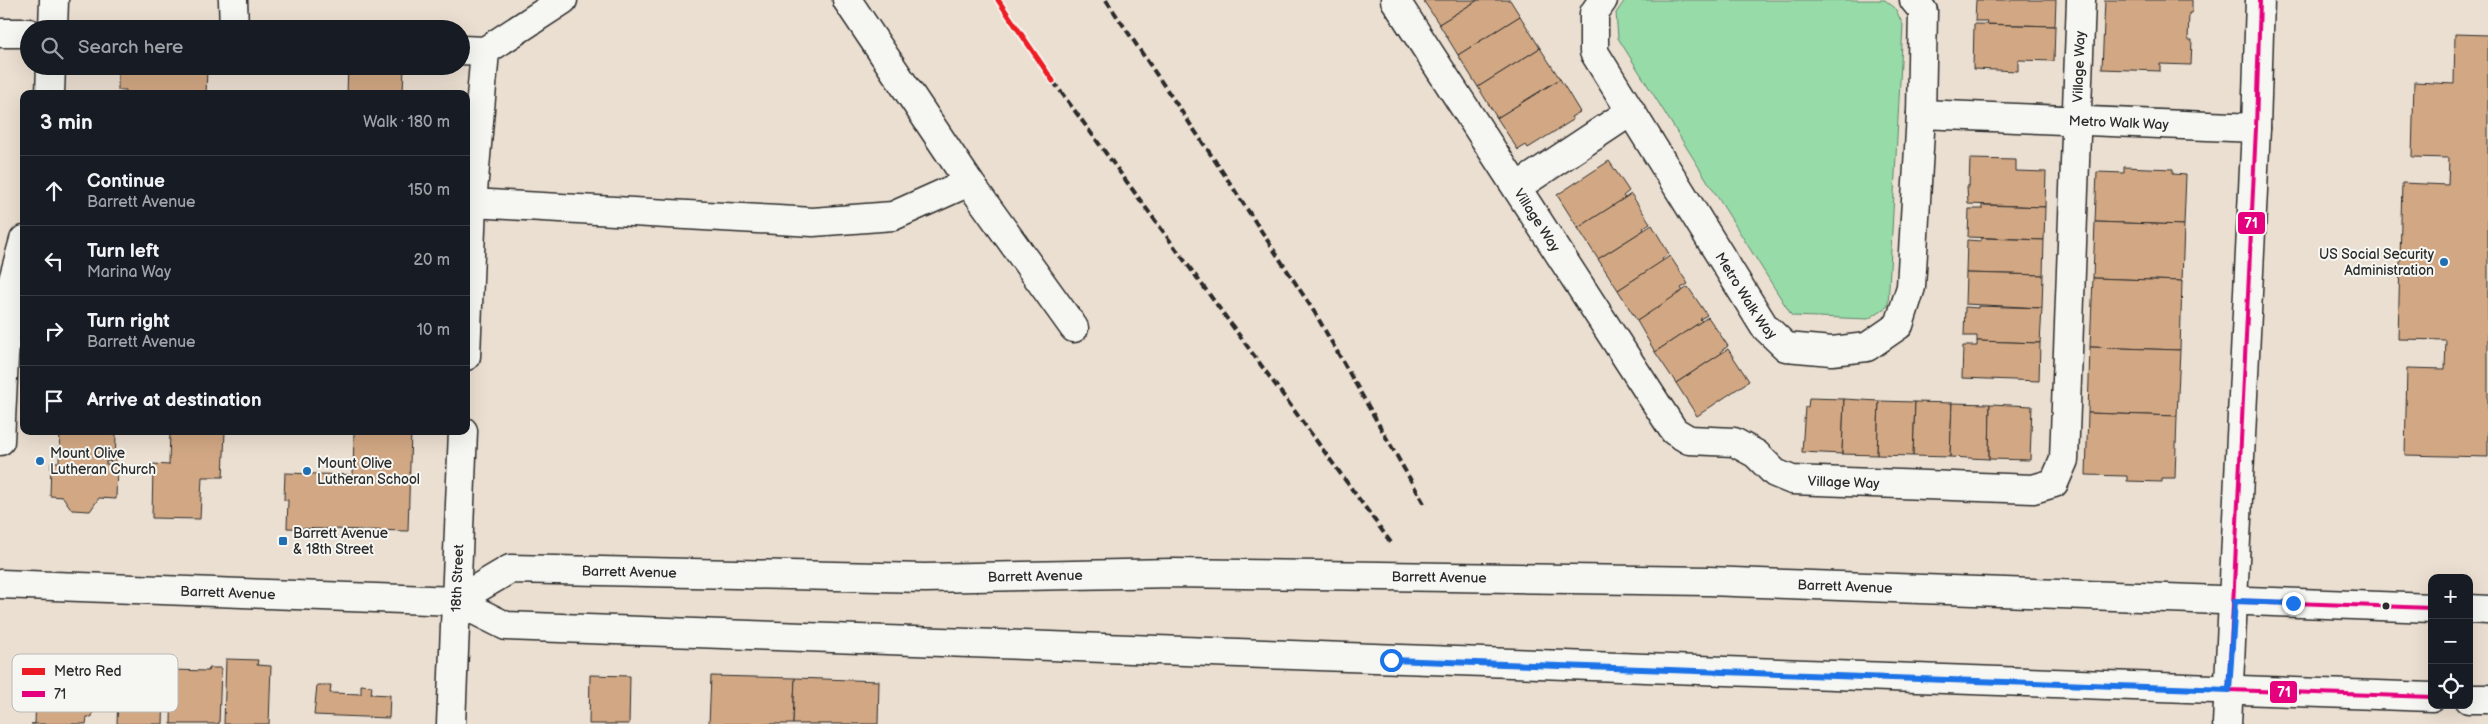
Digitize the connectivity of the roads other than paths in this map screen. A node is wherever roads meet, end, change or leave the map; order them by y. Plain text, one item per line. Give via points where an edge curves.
1 (54, 0) edge
2 (233, 0) edge
3 (563, 0) edge
4 (847, 0) edge
5 (1396, 0) edge
6 (1603, 0) edge
7 (1914, 0) edge
8 (2081, 0) edge
9 (2260, 0) edge
10 (53, 20) edge
11 (234, 20) edge
12 (0, 32) edge
13 (20, 33) edge
14 (473, 51) edge
15 (51, 75) edge
16 (50, 90) edge
17 (1630, 112) junction
18 (1921, 114) junction
19 (2076, 121) junction
20 (2256, 128) junction
21 (969, 182) junction
22 (1517, 187) junction
23 (472, 203) junction
24 (470, 254) edge
25 (20, 255) edge
26 (16, 307) edge
27 (1074, 328) dead end
28 (463, 435) edge
29 (0, 441) edge
30 (0, 584) edge
31 (456, 601) junction
32 (2235, 601) junction
33 (2428, 608) edge
34 (2473, 609) edge
35 (2488, 610) edge
36 (2229, 690) junction
37 (2428, 697) edge
38 (2473, 698) edge
39 (2488, 699) edge
40 (450, 724) edge
41 (2227, 724) edge

1 - 10 main road
2 - 11 main road
3 - 14 main road
4 - 21 main road
5 - 22 main road, Village Way
6 - 17 main road, Metro Walk Way via 1594,13 1594,52
7 - 18 main road, Metro Walk Way via 1923,11
8 - 19 main road, Village Way
9 - 20 main road
12 - 13 main road
14 - 23 main road
15 - 16 main road
17 - 18 main road, Metro Walk Way via 1764,326 1786,347 1832,351 1868,347 1899,325 1911,286
17 - 22 main road
18 - 19 main road, Metro Walk Way
19 - 20 main road, Metro Walk Way
19 - 22 main road, Village Way via 2064,460 2054,483 2033,490 1792,480 1775,473 1756,454 1734,442 1689,440 1674,431
20 - 32 main road
21 - 23 main road via 893,216 813,222
21 - 27 main road
23 - 24 main road
25 - 26 main road via 10,292
26 - 29 main road via 4,357
28 - 31 main road, 18th Street
30 - 31 main road, Barrett Avenue
31 - 32 main road, Barrett Avenue via 510,568 925,578 1173,573 1708,580
31 - 36 main road, Barrett Avenue via 506,626
31 - 40 main road, 18th Street
32 - 33 main road, Barrett Avenue
32 - 36 main road
34 - 35 main road
36 - 37 main road, Barrett Avenue
36 - 41 main road
38 - 39 main road

